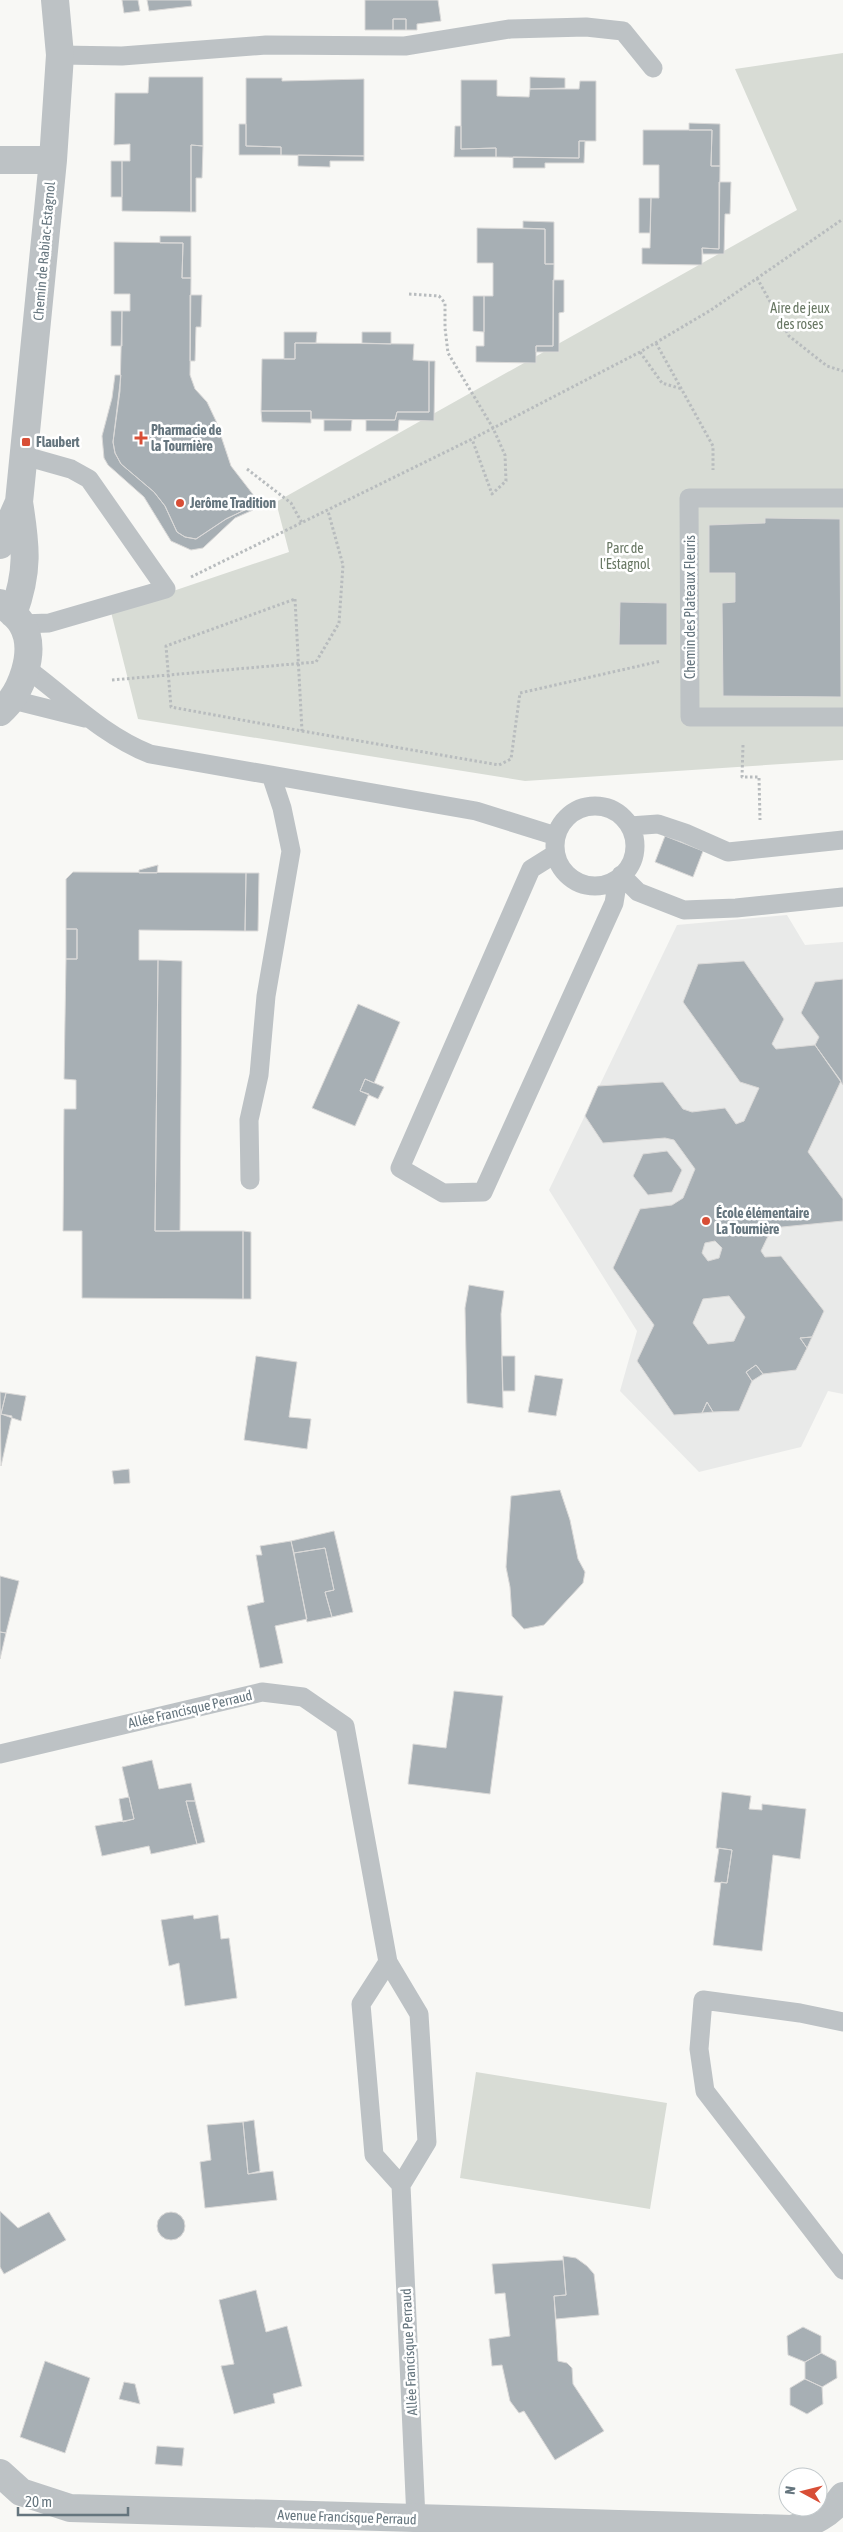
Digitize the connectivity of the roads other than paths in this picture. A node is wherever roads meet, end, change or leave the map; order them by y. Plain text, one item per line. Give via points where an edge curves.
1 (55, 0) edge
2 (60, 55) junction
3 (653, 68) dead end
4 (0, 160) edge
5 (53, 160) junction
6 (25, 456) junction
7 (843, 498) edge
8 (20, 502) junction
9 (0, 545) edge
10 (12, 614) edge
11 (26, 668) junction
12 (6, 706) edge
13 (843, 717) edge
14 (88, 719) junction
15 (271, 774) junction
16 (630, 826) junction
17 (843, 840) edge
18 (556, 845) junction
19 (620, 877) junction
20 (843, 897) edge
21 (250, 1180) dead end
22 (0, 1754) edge
23 (388, 1962) junction
24 (843, 2022) edge
25 (401, 2185) junction
26 (843, 2270) edge
27 (0, 2473) edge
28 (843, 2496) edge
29 (416, 2519) junction

1 - 2 street, Chemin de Rabiac-Estagnol
2 - 3 lane via 122,56 266,45 406,46 510,29 586,27 623,31
2 - 5 street, Chemin de Rabiac-Estagnol
4 - 5 street
5 - 6 street, Chemin de Rabiac-Estagnol
6 - 8 street, Chemin de Rabiac-Estagnol
6 - 10 lane via 71,469 89,479 166,589 49,623
7 - 13 lane, Chemin des Plateaux Fleuris via 689,498 690,717
8 - 9 street, Chemin de Rabiac-Estagnol
8 - 10 street, Chemin de Rabiac-Estagnol via 25,540 24,586
10 - 11 street via 28,640
11 - 12 street
11 - 14 lane via 57,690
12 - 14 lane
14 - 15 lane via 129,746 150,754
15 - 18 lane via 476,811
15 - 21 lane via 291,851 266,996 259,1076 249,1120
16 - 17 lane via 658,824 728,852
16 - 18 lane via 621,815 607,807 579,808 565,819
16 - 19 lane via 635,843 633,860
18 - 19 lane via 560,867 582,884 600,886
18 - 19 lane via 531,869 400,1168 443,1194 483,1192 614,903
19 - 20 lane via 638,892 684,910
22 - 23 lane, Allée Francisque Perraud via 262,1692 303,1697 345,1726
23 - 25 lane, Allée Francisque Perraud via 419,2014 427,2142
23 - 25 lane via 361,2004 374,2155
24 - 26 lane via 703,2000 699,2049 705,2091
25 - 29 lane, Allée Francisque Perraud
27 - 29 street, Avenue Francisque Perraud via 21,2492 70,2508
28 - 29 street, Avenue Francisque Perraud via 835,2507 815,2522 792,2529

